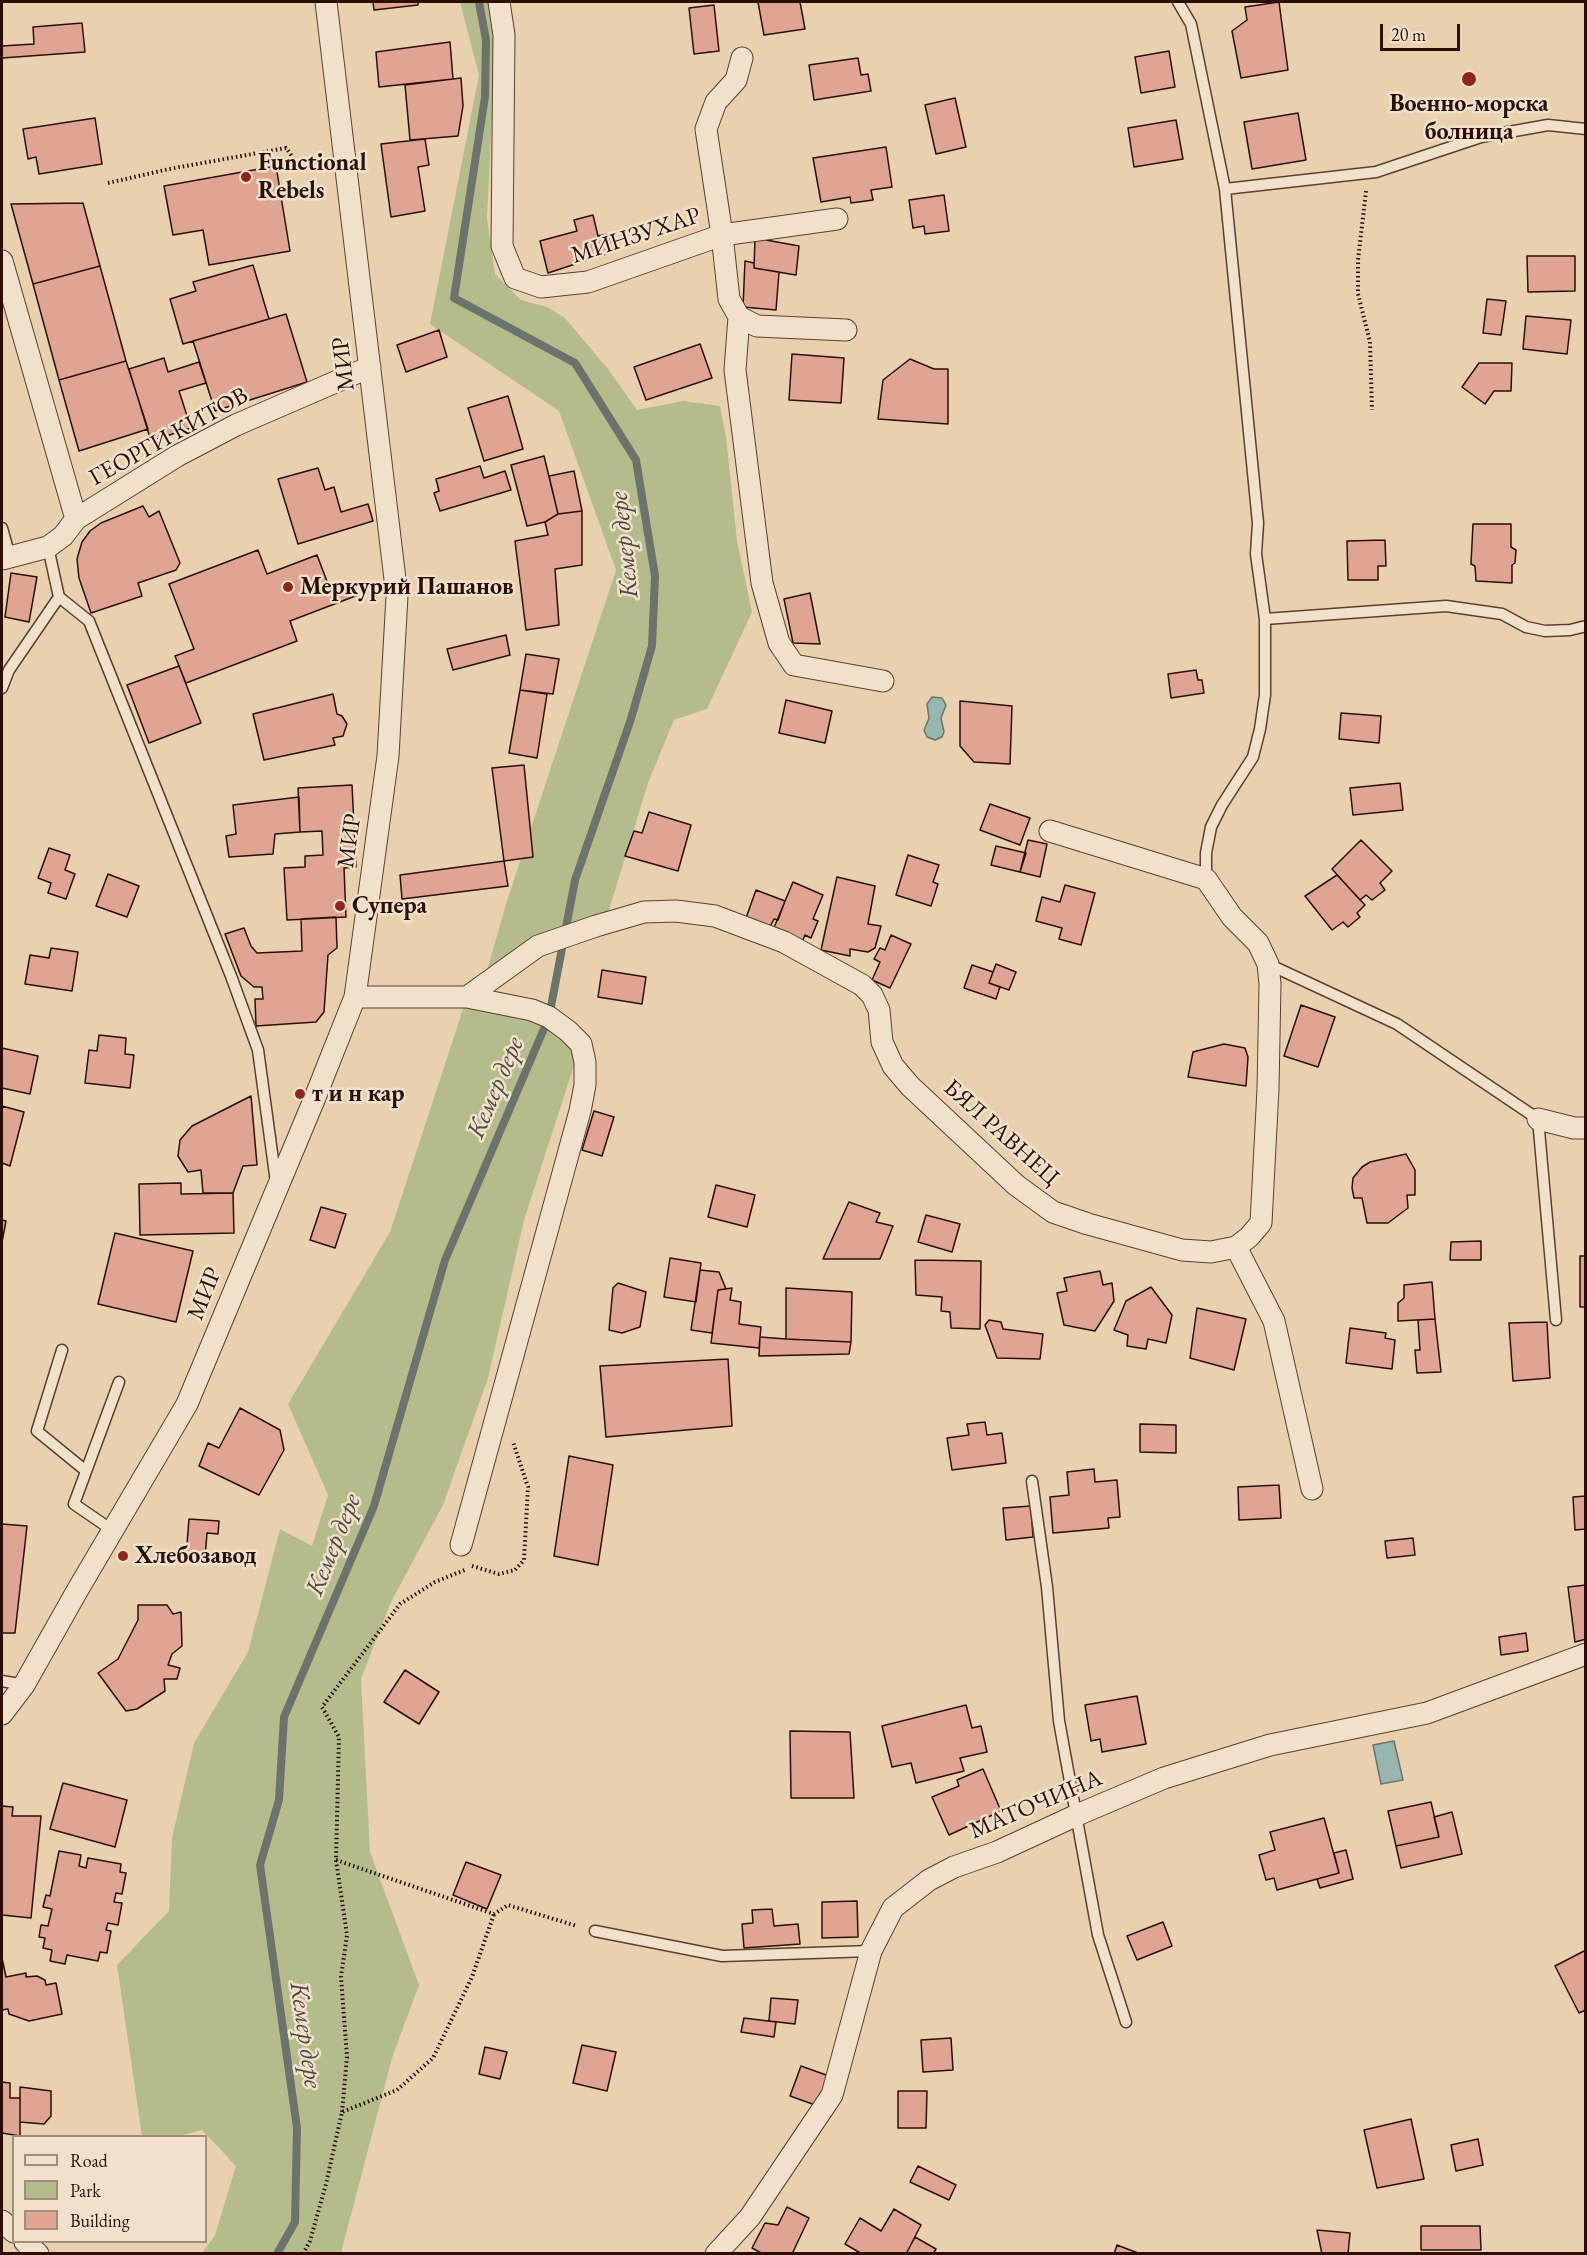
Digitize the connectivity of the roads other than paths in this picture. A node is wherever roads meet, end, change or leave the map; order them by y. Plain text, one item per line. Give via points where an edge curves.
1 (326, 2) edge
2 (499, 2) edge
3 (1178, 2) edge
4 (742, 58) dead end
5 (1586, 129) edge
6 (1225, 189) junction
7 (837, 219) dead end
8 (722, 234) junction
9 (2, 261) edge
10 (739, 317) junction
11 (846, 330) dead end
12 (369, 367) junction
13 (76, 519) junction
14 (2, 528) edge
15 (48, 547) junction
16 (6, 558) edge
17 (59, 597) junction
18 (1265, 619) junction
19 (1586, 626) edge
20 (883, 681) dead end
21 (2, 688) edge
22 (1050, 831) dead end
23 (1206, 879) junction
24 (1268, 964) junction
25 (355, 996) junction
26 (467, 997) junction
27 (1538, 1119) junction
28 (1586, 1128) edge
29 (276, 1187) junction
30 (1236, 1247) junction
31 (1556, 1320) dead end
32 (62, 1350) dead end
33 (119, 1382) dead end
34 (86, 1471) junction
35 (1032, 1480) dead end
36 (1311, 1489) dead end
37 (112, 1530) junction
38 (461, 1545) road end
39 (1586, 1654) edge
40 (2, 1682) edge
41 (24, 1685) junction
42 (2, 1714) edge
43 (1077, 1815) junction
44 (596, 1931) road end
45 (871, 1951) junction
46 (1126, 2022) dead end
47 (716, 2253) edge

1 - 12 street, МИР
2 - 8 street, МИНЗУХАР via 504,35 502,246 515,278 541,287 588,282
3 - 6 lane via 1191,24
4 - 8 street via 736,80 716,102 706,129
5 - 6 lane via 1548,125 1481,137 1376,172
6 - 18 lane
7 - 8 street, МИНЗУХАР
8 - 10 street via 729,299
9 - 13 street
10 - 11 street via 757,326
10 - 20 street via 735,370 762,583 779,643 806,675
12 - 13 street, ГЕОРГИ КИТОВ via 216,436
12 - 25 street, МИР via 397,596 388,756
13 - 15 street, ГЕОРГИ КИТОВ
14 - 16 lane
15 - 16 street, ГЕОРГИ КИТОВ
15 - 17 lane
17 - 21 lane via 9,670
17 - 29 lane via 89,621 231,976 258,1050
18 - 19 lane via 1446,606 1502,614 1526,627 1545,631
18 - 23 lane via 1260,729 1252,757 1211,827
22 - 23 street
23 - 24 street via 1232,917 1258,943
24 - 27 lane via 1397,1024
24 - 30 street via 1268,1089 1261,1223
25 - 26 street
25 - 29 street, МИР
26 - 30 street, БЯЛ РАВНЕЦ via 538,946 596,926 644,912 676,910 715,916 784,942 862,985 879,1010 882,1042 893,1066 910,1086 1053,1212 1182,1250 1211,1252
26 - 38 street via 549,1017 580,1044 585,1085
27 - 28 street
27 - 31 lane
29 - 37 street, МИР via 187,1404
30 - 36 street via 1274,1321
32 - 34 lane via 37,1431
33 - 34 lane
34 - 37 lane via 74,1504
35 - 43 lane via 1059,1721
37 - 41 street, МИР
39 - 43 street, МАТОЧИНА via 1428,1713 1270,1745 1164,1778
40 - 41 lane
41 - 42 street, МИР
43 - 45 street, МАТОЧИНА via 929,1880 893,1908
43 - 46 lane via 1098,1935
44 - 45 lane via 722,1956
45 - 47 street, МАТОЧИНА via 832,2095 750,2217

